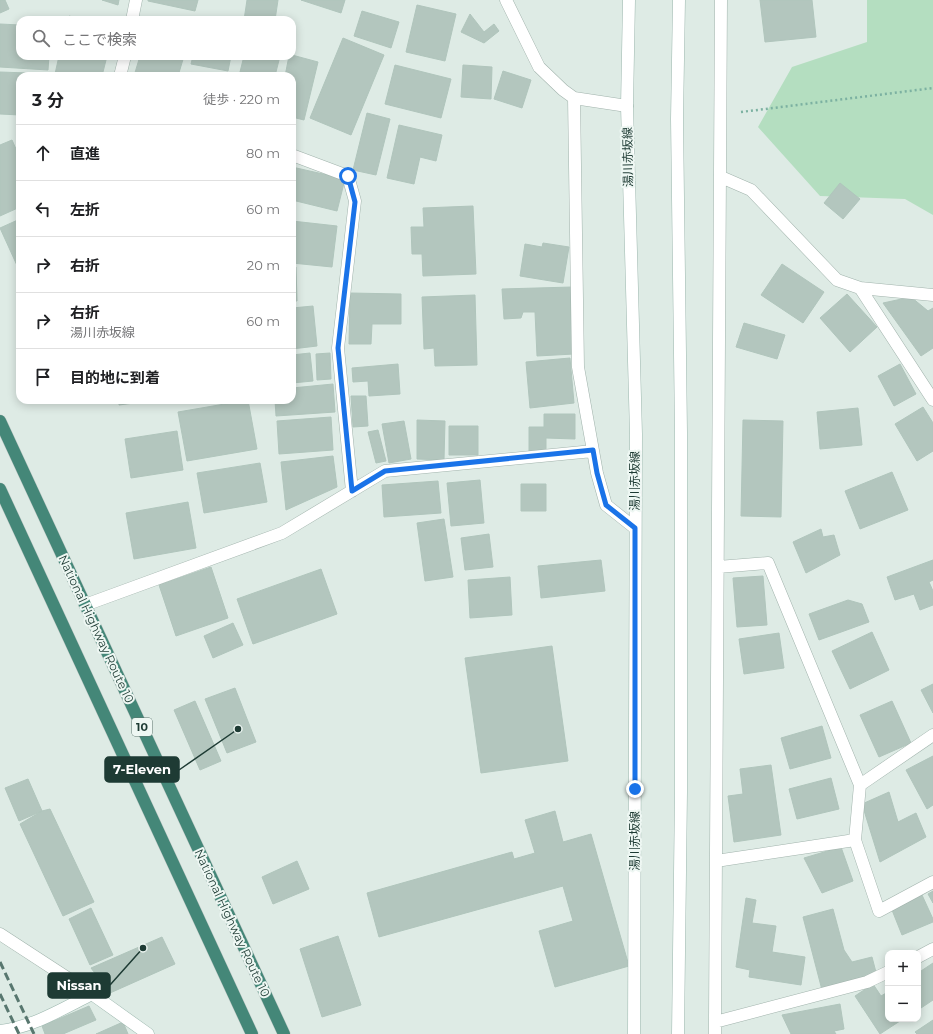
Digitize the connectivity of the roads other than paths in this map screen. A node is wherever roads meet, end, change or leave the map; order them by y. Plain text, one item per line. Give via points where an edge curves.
1 (136, 0) edge
2 (506, 0) edge
3 (629, 0) edge
4 (679, 0) edge
5 (721, 0) edge
6 (133, 16) edge
7 (124, 60) edge
8 (121, 72) edge
9 (574, 98) junction
10 (627, 106) junction
11 (296, 156) edge
12 (721, 177) junction
13 (860, 288) junction
14 (933, 295) edge
15 (933, 400) edge
16 (0, 421) edge
17 (593, 450) junction
18 (0, 488) edge
19 (352, 491) junction
20 (635, 528) junction
21 (718, 567) junction
22 (85, 605) junction
23 (933, 735) edge
24 (860, 785) junction
25 (855, 840) junction
26 (716, 861) junction
27 (933, 882) edge
28 (0, 934) edge
29 (933, 950) edge
30 (921, 956) edge
31 (885, 973) edge
32 (92, 994) junction
33 (715, 1028) edge
34 (0, 1031) edge
35 (148, 1034) edge
36 (252, 1034) edge
37 (284, 1034) edge
38 (634, 1034) edge
39 (678, 1034) edge

1 - 6 street
2 - 9 street via 539,67
3 - 10 street, 湯川赤坂線
4 - 39 street via 677,120 681,433 681,792
5 - 12 street
7 - 8 street
9 - 10 street
9 - 17 street via 578,367
10 - 20 street, 湯川赤坂線 via 636,434
11 - 19 street via 348,176 355,202 338,348
12 - 13 street via 751,190 837,280
12 - 21 street
13 - 14 street
13 - 15 street
16 - 22 highway, National Highway Route 10 / 10
17 - 19 street via 385,471
17 - 20 street via 606,505
18 - 36 highway, 10
19 - 22 street via 282,533
20 - 38 street, 湯川赤坂線
21 - 24 street via 768,563
21 - 26 street
22 - 37 highway, National Highway Route 10 / 10
23 - 24 street
24 - 25 street
25 - 26 street
25 - 27 street via 879,911
26 - 33 street
28 - 32 street
29 - 30 street
31 - 33 street via 867,982
32 - 34 street via 30,1024
32 - 35 street

